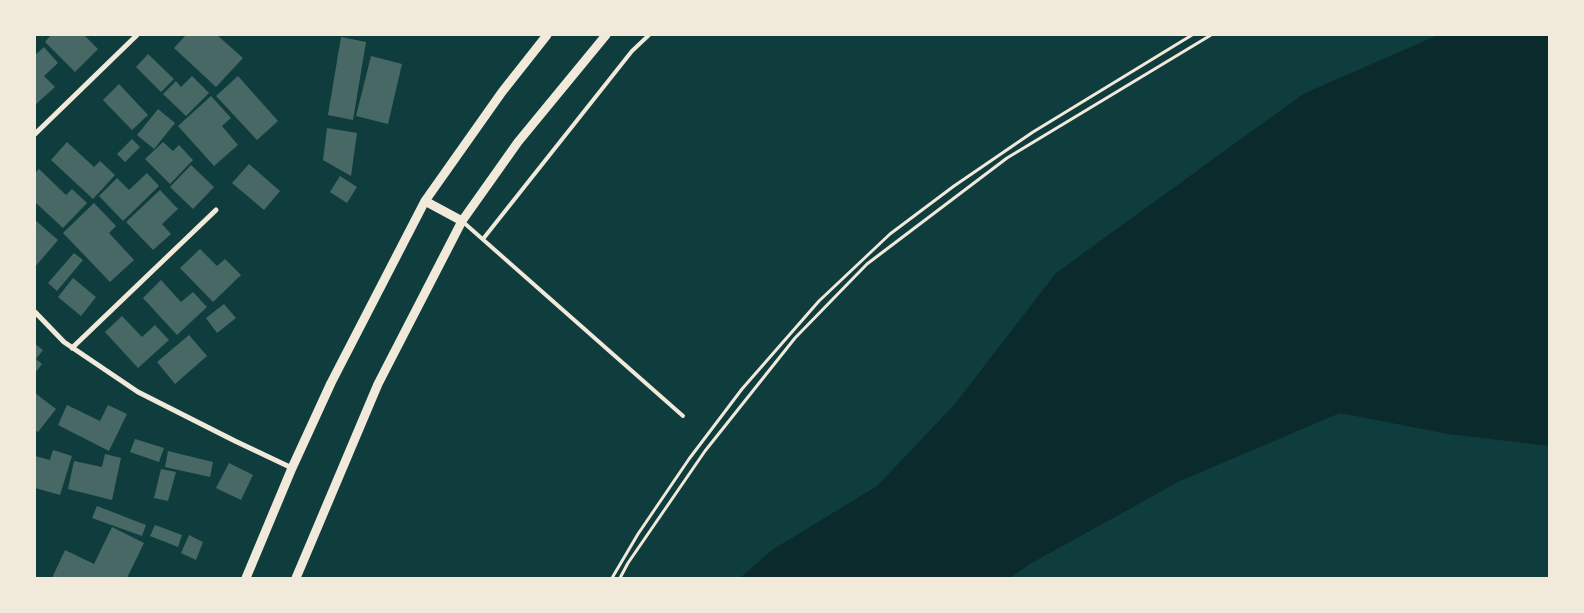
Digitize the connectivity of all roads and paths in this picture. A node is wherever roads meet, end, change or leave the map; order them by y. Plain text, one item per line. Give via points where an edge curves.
1 (137, 35) edge
2 (547, 35) edge
3 (606, 35) edge
4 (649, 35) edge
5 (1192, 35) edge
6 (1211, 35) edge
7 (35, 134) edge
8 (425, 201) junction
9 (216, 210) dead end
10 (462, 221) junction
11 (483, 239) junction
12 (35, 312) edge
13 (72, 348) junction
14 (683, 416) dead end
15 (292, 468) junction
16 (246, 578) edge
17 (296, 578) edge
18 (612, 578) edge
19 (620, 578) edge

1 - 7 street
2 - 8 street via 502,92
3 - 10 street via 518,142
4 - 11 lane via 632,51
5 - 18 path via 1033,132 954,186 883,241 819,301 742,389 689,459
6 - 19 path via 1007,158 867,264 795,338 705,451
8 - 10 street
8 - 15 street via 331,383
9 - 13 street
10 - 11 lane
10 - 17 street via 378,384
11 - 14 lane
12 - 13 street
13 - 15 street via 138,392
15 - 16 street

